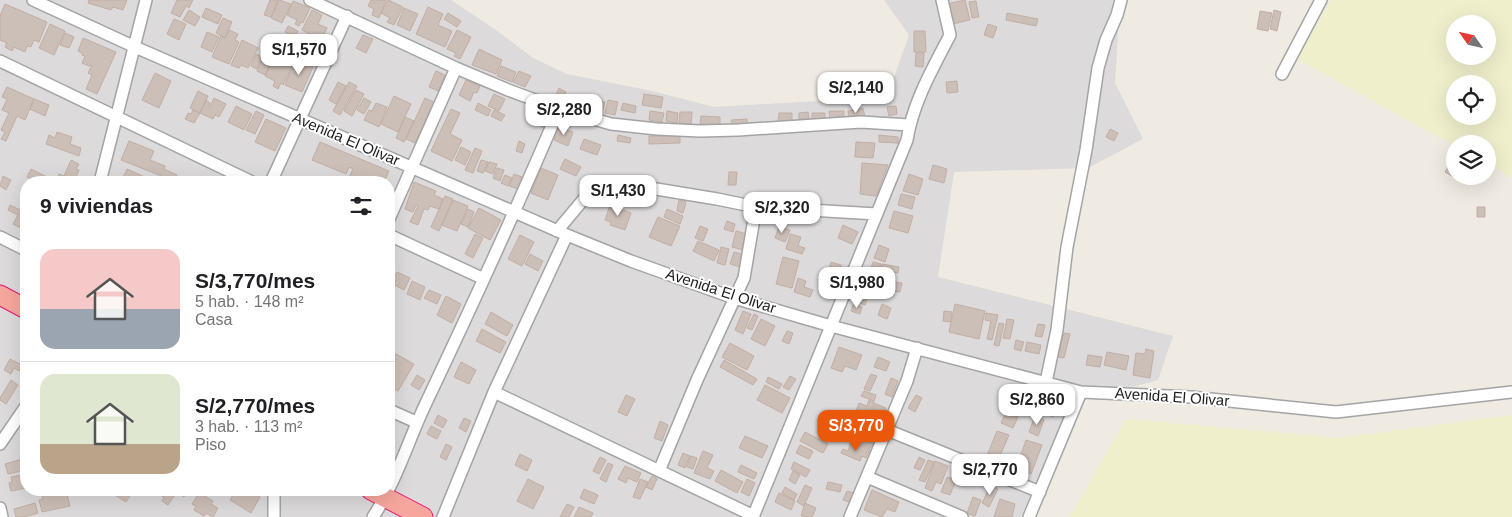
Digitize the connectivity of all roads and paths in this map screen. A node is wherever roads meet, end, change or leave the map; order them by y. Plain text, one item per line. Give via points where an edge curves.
1 (33, 0) edge
2 (146, 0) edge
3 (310, 0) edge
4 (942, 0) edge
5 (1121, 0) edge
6 (1321, 0) edge
7 (347, 16) junction
8 (136, 47) junction
9 (0, 61) edge
10 (456, 68) junction
11 (1282, 74) dead end
12 (559, 109) junction
13 (117, 118) junction
14 (300, 119) junction
15 (909, 125) junction
16 (412, 168) junction
17 (102, 176) edge
18 (239, 176) edge
19 (275, 176) edge
20 (395, 206) edge
21 (756, 208) junction
22 (515, 212) junction
23 (877, 214) junction
24 (562, 233) junction
25 (0, 237) edge
26 (395, 238) edge
27 (20, 247) edge
28 (484, 279) junction
29 (0, 295) edge
30 (734, 298) junction
31 (20, 306) edge
32 (832, 326) junction
33 (917, 348) junction
34 (1046, 382) junction
35 (494, 392) junction
36 (1081, 392) junction
37 (1512, 392) edge
38 (395, 413) edge
39 (20, 414) edge
40 (416, 422) junction
41 (887, 430) junction
42 (2, 438) edge
43 (395, 463) edge
44 (659, 471) junction
45 (867, 477) junction
46 (1040, 492) junction
47 (274, 496) edge
48 (378, 496) edge
49 (382, 496) edge
50 (0, 510) edge
51 (412, 515) edge
52 (753, 516) edge
53 (2, 517) edge
54 (274, 517) edge
55 (373, 517) edge
56 (444, 517) edge
57 (850, 517) edge
58 (962, 517) edge
59 (1029, 517) edge

1 - 8 street, Avenida El Olivar
2 - 8 street
3 - 7 street
4 - 15 street via 950,35
5 - 34 street via 1098,68
6 - 11 street
7 - 10 street
7 - 14 street
8 - 13 street
8 - 14 street, Avenida El Olivar
9 - 13 street
10 - 12 street
10 - 16 street
12 - 15 street via 611,124 657,129 738,130 861,122
12 - 22 street
13 - 17 street
13 - 18 street
14 - 16 street, Avenida El Olivar
14 - 19 street
15 - 23 street via 908,140
16 - 20 street
16 - 22 street, Avenida El Olivar
21 - 23 street
21 - 24 street via 717,198 644,187 583,200
21 - 30 street via 744,278
22 - 24 street, Avenida El Olivar
22 - 28 street
23 - 32 street
24 - 30 street, Avenida El Olivar
24 - 35 street
25 - 27 street
26 - 28 street
28 - 40 street
29 - 31 highway
30 - 32 street, Avenida El Olivar
30 - 44 street
32 - 33 street, Avenida El Olivar
32 - 52 street
33 - 34 street, Avenida El Olivar
33 - 41 street
34 - 36 street, Avenida El Olivar
35 - 44 street
35 - 56 street
36 - 37 street, Avenida El Olivar via 1191,397 1336,412
36 - 46 street
38 - 40 street
39 - 42 street
40 - 43 street
41 - 45 street
41 - 46 street
44 - 52 street
45 - 57 street
45 - 58 street
46 - 59 street
47 - 54 street
48 - 55 street
49 - 51 highway
50 - 53 street

